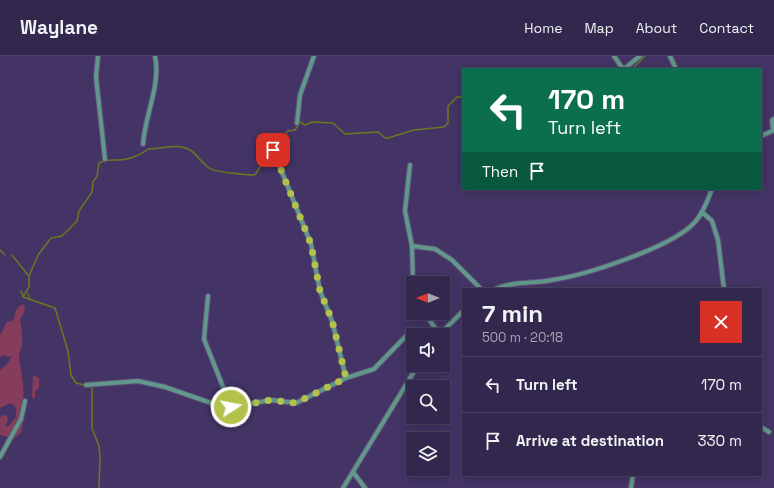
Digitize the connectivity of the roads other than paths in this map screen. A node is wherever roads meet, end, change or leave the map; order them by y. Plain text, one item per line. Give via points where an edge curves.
1 (98, 56) edge
2 (155, 56) edge
3 (314, 56) edge
4 (614, 56) edge
5 (640, 56) edge
6 (670, 56) edge
7 (623, 68) edge
8 (625, 68) edge
9 (676, 68) edge
10 (774, 118) edge
11 (297, 123) dead end
12 (773, 131) edge
13 (762, 136) edge
14 (143, 144) dead end
15 (273, 150) dead end
16 (105, 159) dead end
17 (410, 165) dead end
18 (712, 190) edge
19 (702, 212) junction
20 (412, 246) junction
21 (413, 276) edge
22 (480, 288) edge
23 (497, 288) edge
24 (724, 288) edge
25 (208, 296) dead end
26 (462, 312) edge
27 (446, 328) edge
28 (406, 336) edge
29 (414, 372) edge
30 (346, 378) junction
31 (86, 385) dead end
32 (25, 401) dead end
33 (231, 407) junction
34 (762, 428) edge
35 (769, 432) dead end
36 (0, 457) edge
37 (353, 472) junction
38 (634, 476) edge
39 (343, 488) edge
40 (365, 488) edge
41 (631, 488) edge

1 - 16 street via 96,77
2 - 14 street via 156,78
3 - 11 street via 300,95
4 - 7 street
5 - 8 street
6 - 9 street
10 - 12 street
12 - 13 street
15 - 30 street via 311,244 320,291 332,320
17 - 20 street via 405,211
18 - 19 street
19 - 23 street via 695,222 671,240 635,255 578,275 550,281 503,285
19 - 24 street via 712,221 718,240
20 - 21 street
20 - 22 street via 435,249 452,260
25 - 33 street via 204,339
26 - 27 street
28 - 30 street via 374,369
29 - 37 street
30 - 33 street via 296,403 271,400
31 - 33 street via 138,381 165,387 216,405
32 - 36 street via 21,419
34 - 35 street
37 - 39 street
37 - 40 street
38 - 41 street

